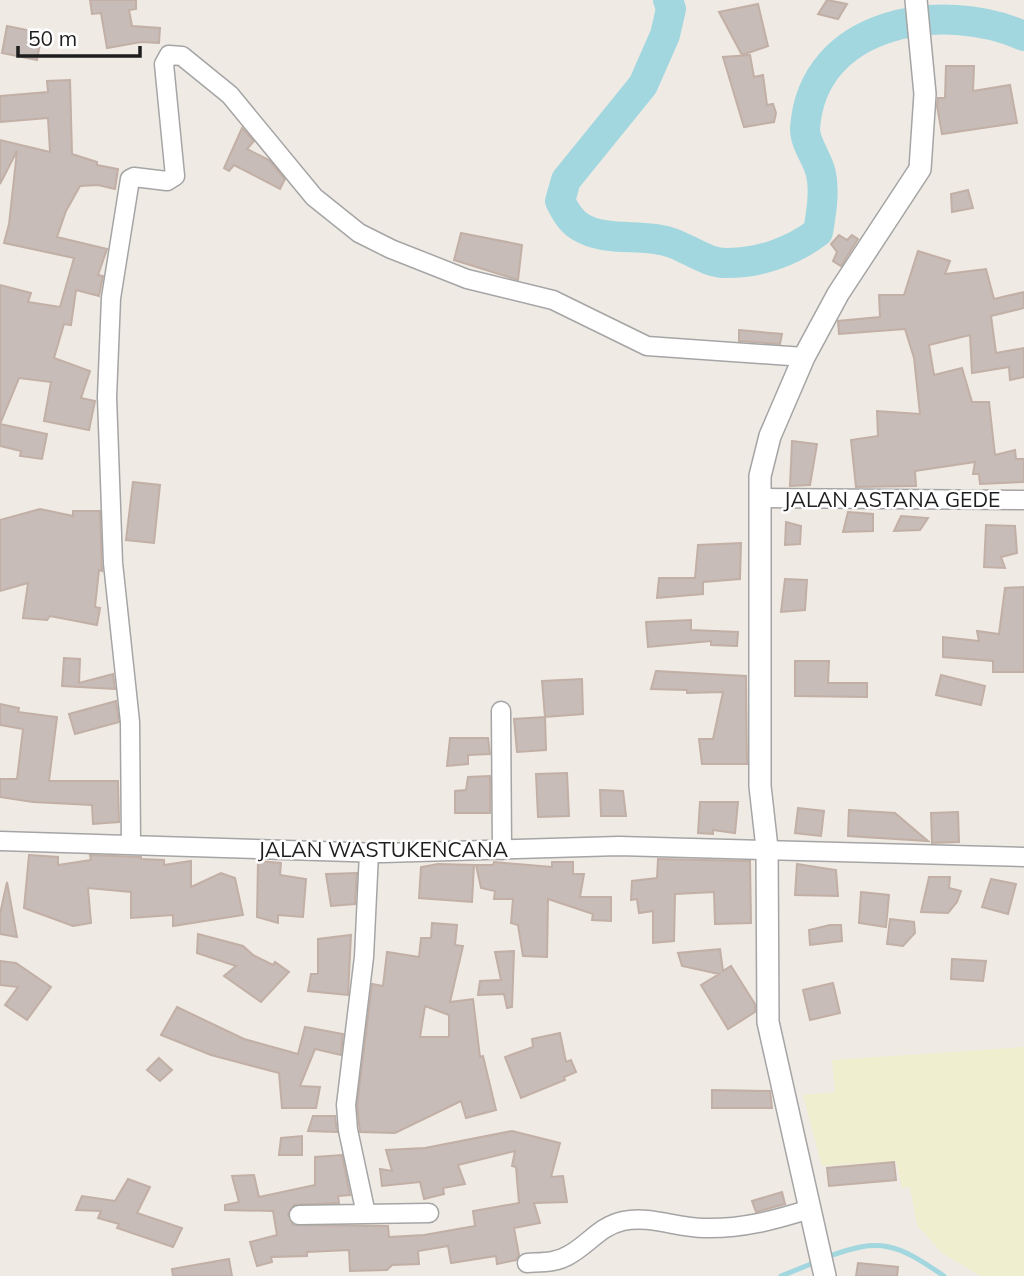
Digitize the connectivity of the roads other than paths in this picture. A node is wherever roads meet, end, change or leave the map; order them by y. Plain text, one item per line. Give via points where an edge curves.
1 (916, 0) edge
2 (804, 357) junction
3 (761, 498) junction
4 (1024, 500) edge
5 (501, 711) dead end
6 (0, 841) edge
7 (131, 845) junction
8 (766, 848) junction
9 (502, 850) junction
10 (369, 853) junction
11 (1024, 857) edge
12 (810, 1209) junction
13 (429, 1213) dead end
14 (366, 1214) junction
15 (299, 1215) dead end
16 (527, 1264) dead end
17 (824, 1273) edge

1 - 2 street via 925,94 920,169 838,294
2 - 3 street via 766,447
2 - 7 street via 647,346 552,300 467,279 391,249 359,233 314,197 230,95 182,56 169,55 164,64 175,176 167,181 130,179 107,353 113,563 131,742
3 - 4 street, JALAN ASTANA GEDE
3 - 8 street via 760,786
5 - 9 street
6 - 7 street, JALAN WASTUKENCANA
7 - 10 street, JALAN WASTUKENCANA
8 - 9 street, JALAN WASTUKENCANA
8 - 11 street, JALAN WASTUKENCANA
8 - 12 street via 768,1022
9 - 10 street, JALAN WASTUKENCANA
10 - 14 street via 364,957 346,1105
12 - 16 street via 761,1224 720,1228 622,1221 557,1261
12 - 17 street
13 - 14 street
14 - 15 street

